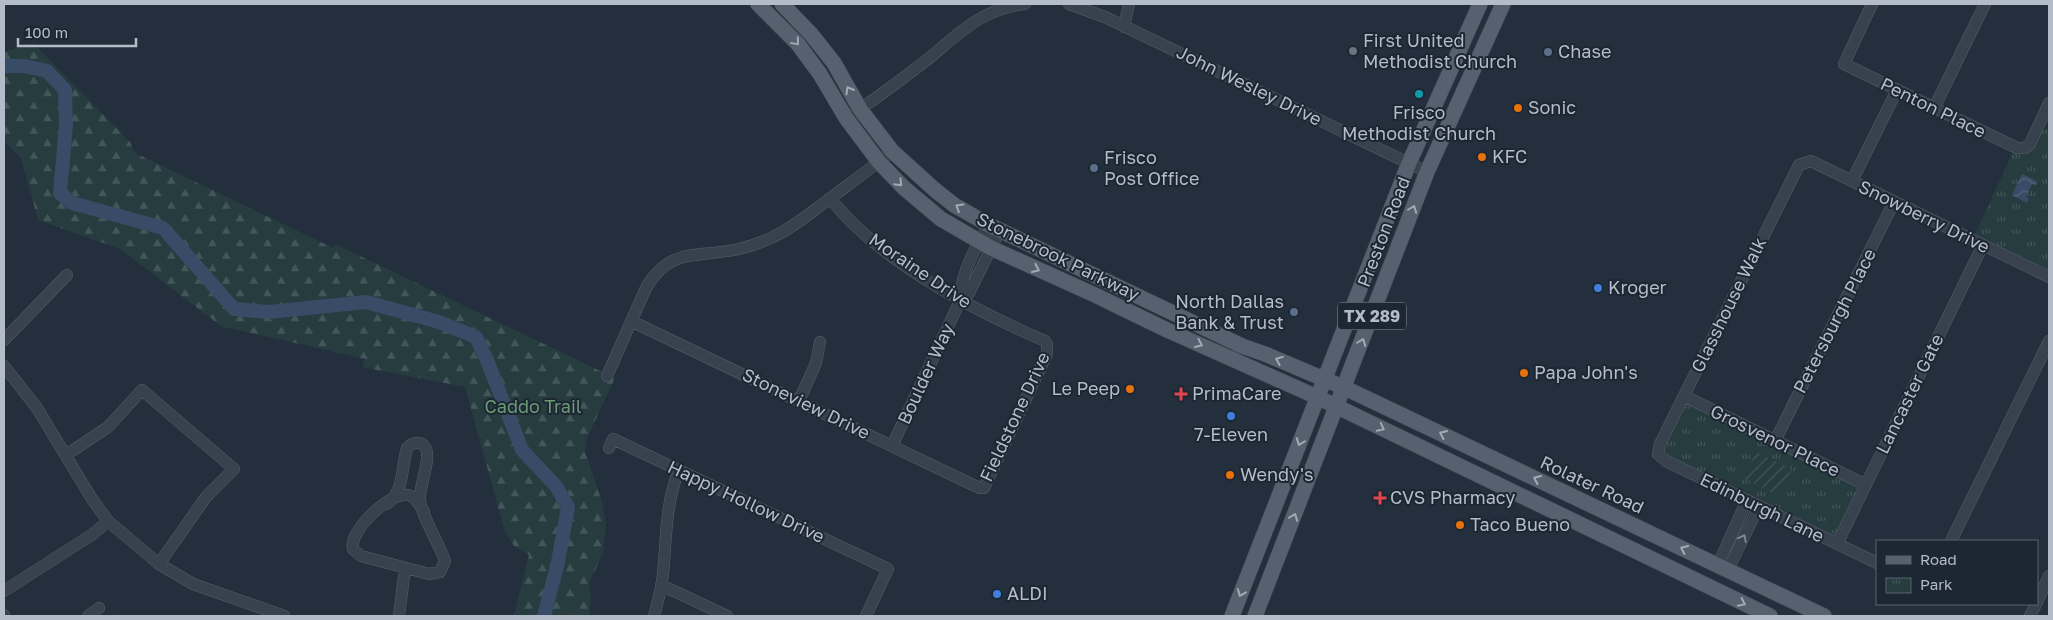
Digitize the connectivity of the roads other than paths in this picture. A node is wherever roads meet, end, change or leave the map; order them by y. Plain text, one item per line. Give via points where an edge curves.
1 (782, 4) edge
2 (1025, 4) edge
3 (1068, 4) edge
4 (1129, 4) edge
5 (1480, 4) edge
6 (1503, 4) edge
7 (1872, 4) edge
8 (1985, 4) edge
9 (764, 6) edge
10 (1124, 27) junction
11 (1897, 90) junction
12 (2049, 103) edge
13 (1934, 108) junction
14 (860, 109) junction
15 (846, 118) junction
16 (2045, 123) edge
17 (892, 150) junction
18 (879, 162) junction
19 (1409, 163) junction
20 (1799, 165) joint
21 (1427, 172) junction
22 (1852, 181) junction
23 (830, 198) junction
24 (1894, 202) junction
25 (995, 228) junction
26 (984, 245) junction
27 (1983, 245) junction
28 (68, 275) dead end
29 (2049, 277) edge
30 (1102, 280) junction
31 (1095, 295) junction
32 (960, 302) junction
33 (1176, 315) junction
34 (631, 322) junction
35 (1168, 330) junction
36 (4, 340) edge
37 (2049, 341) edge
38 (820, 342) dead end
39 (1048, 344) joint
40 (4, 366) edge
41 (607, 376) dead end
42 (1324, 379) junction
43 (1344, 388) junction
44 (1317, 396) junction
45 (1684, 396) junction
46 (799, 401) junction
47 (1337, 406) junction
48 (1775, 441) junction
49 (1660, 444) joint
50 (892, 446) junction
51 (1468, 446) junction
52 (609, 448) dead end
53 (66, 455) junction
54 (1460, 466) junction
55 (679, 470) junction
56 (1866, 485) junction
57 (980, 488) joint
58 (1564, 492) junction
59 (1747, 500) junction
60 (387, 504) junction
61 (1759, 506) junction
62 (424, 512) junction
63 (1554, 512) junction
64 (108, 521) junction
65 (1951, 540) edge
66 (1837, 544) junction
67 (1876, 563) edge
68 (159, 564) junction
69 (1723, 567) junction
70 (405, 568) junction
71 (1251, 570) junction
72 (2049, 576) edge
73 (1270, 578) junction
74 (661, 585) junction
75 (1716, 590) junction
76 (4, 591) edge
77 (2038, 599) edge
78 (99, 608) dead end
79 (276, 615) edge
80 (88, 616) edge
81 (399, 616) edge
82 (654, 616) edge
83 (727, 616) edge
84 (866, 616) edge
85 (1232, 616) edge
86 (1254, 616) edge
87 (1770, 616) edge
88 (1824, 616) edge

14 -> 1 main road, Stonebrook Parkway via 834,63
2 - 14 street via 1013,5 974,21
3 - 10 street, John Wesley Drive
4 - 10 street
5 - 19 main road, Preston Road / TX 289
6 - 21 main road, Preston Road / TX 289
7 - 11 street, Penton Place via 1844,64
8 - 13 street
9 -> 15 main road, Stonebrook Parkway via 820,74
10 - 19 street, John Wesley Drive
11 - 13 street, Penton Place
11 - 22 street
12 - 16 street
13 - 16 street, Penton Place via 2012,147 2023,148 2030,144
14 - 15 street
14 - 17 main road, Stonebrook Parkway
15 - 18 main road, Stonebrook Parkway
17 - 18 street
25 -> 17 main road, Stonebrook Parkway via 954,205
18 - 23 street
18 -> 26 main road, Stonebrook Parkway via 941,219
19 - 21 street, John Wesley Drive
19 - 42 main road, Preston Road / TX 289
20 - 22 street, Snowberry Drive via 1811,161
20 - 45 street, Glasshouse Walk
43 -> 21 main road, Preston Road / TX 289
22 - 24 street, Snowberry Drive
23 - 32 street, Moraine Drive via 841,213 870,239
23 - 34 street via 787,232 740,249 684,256 665,264 654,274
24 - 27 street, Snowberry Drive
24 - 48 street, Petersburgh Place
25 - 26 street, Boulder Way
25 - 30 main road, Stonebrook Parkway
26 -> 31 main road, Stonebrook Parkway
26 - 32 street, Boulder Way via 960,288
27 - 29 street, Snowberry Drive
27 - 56 street, Lancaster Gate
28 - 36 street
30 - 31 main road
30 - 33 main road, Stonebrook Parkway
31 - 35 main road, Stonebrook Parkway
32 - 39 street, Moraine Drive
32 - 50 street, Boulder Way
33 - 35 main road
42 -> 33 main road, Stonebrook Parkway
34 - 41 street
34 - 46 street, Stoneview Drive
35 -> 44 main road, Stonebrook Parkway
37 - 65 street
38 - 46 street via 816,362
39 - 57 street, Fieldstone Drive via 1047,354 984,488
40 - 53 street via 37,408
42 - 43 main road, Stonebrook Parkway
42 - 44 main road, Preston Road / TX 289
43 - 47 main road, Preston Road / TX 289
51 -> 43 main road, Rolater Road
44 - 47 main road, Stonebrook Parkway
44 -> 71 main road, Preston Road / TX 289
45 - 48 street, Grosvenor Place
45 - 49 street, Glasshouse Walk
46 - 50 street, Stoneview Drive
47 -> 54 main road
73 -> 47 main road, Preston Road / TX 289
48 - 56 street, Grosvenor Place
49 - 59 street, Edinburgh Lane via 1658,454 1661,458
50 - 57 street, Stoneview Drive
51 - 54 main road
58 -> 51 main road, Rolater Road
52 - 55 street, Happy Hollow Drive via 613,439
53 - 64 street
53 - 68 street via 108,427 142,390 234,469 206,497
54 - 63 main road
55 - 74 street via 668,508
55 - 84 street, Happy Hollow Drive via 888,570
56 - 66 street, Lancaster Gate
58 - 63 main road
69 -> 58 main road, Rolater Road
59 - 61 street, Edinburgh Lane
59 - 69 street
60 - 62 street via 402,495 409,495
60 - 62 street via 398,489 407,448 419,443 427,452 420,495
60 - 70 street via 360,527 352,541 353,549 361,556
61 - 66 street, Edinburgh Lane
69 -> 61 street
62 - 70 street via 445,561 440,572 429,574
63 - 75 main road
64 - 68 street
64 - 76 street
66 - 67 street, Edinburgh Lane
68 - 79 street via 193,584
69 - 75 main road
69 - 88 main road, Rolater Road
70 - 81 street
71 - 73 main road
71 -> 85 main road, Preston Road / TX 289
72 - 77 street
73 - 86 main road, Preston Road / TX 289
74 - 82 street
74 - 83 street
75 -> 87 main road
78 - 80 street

